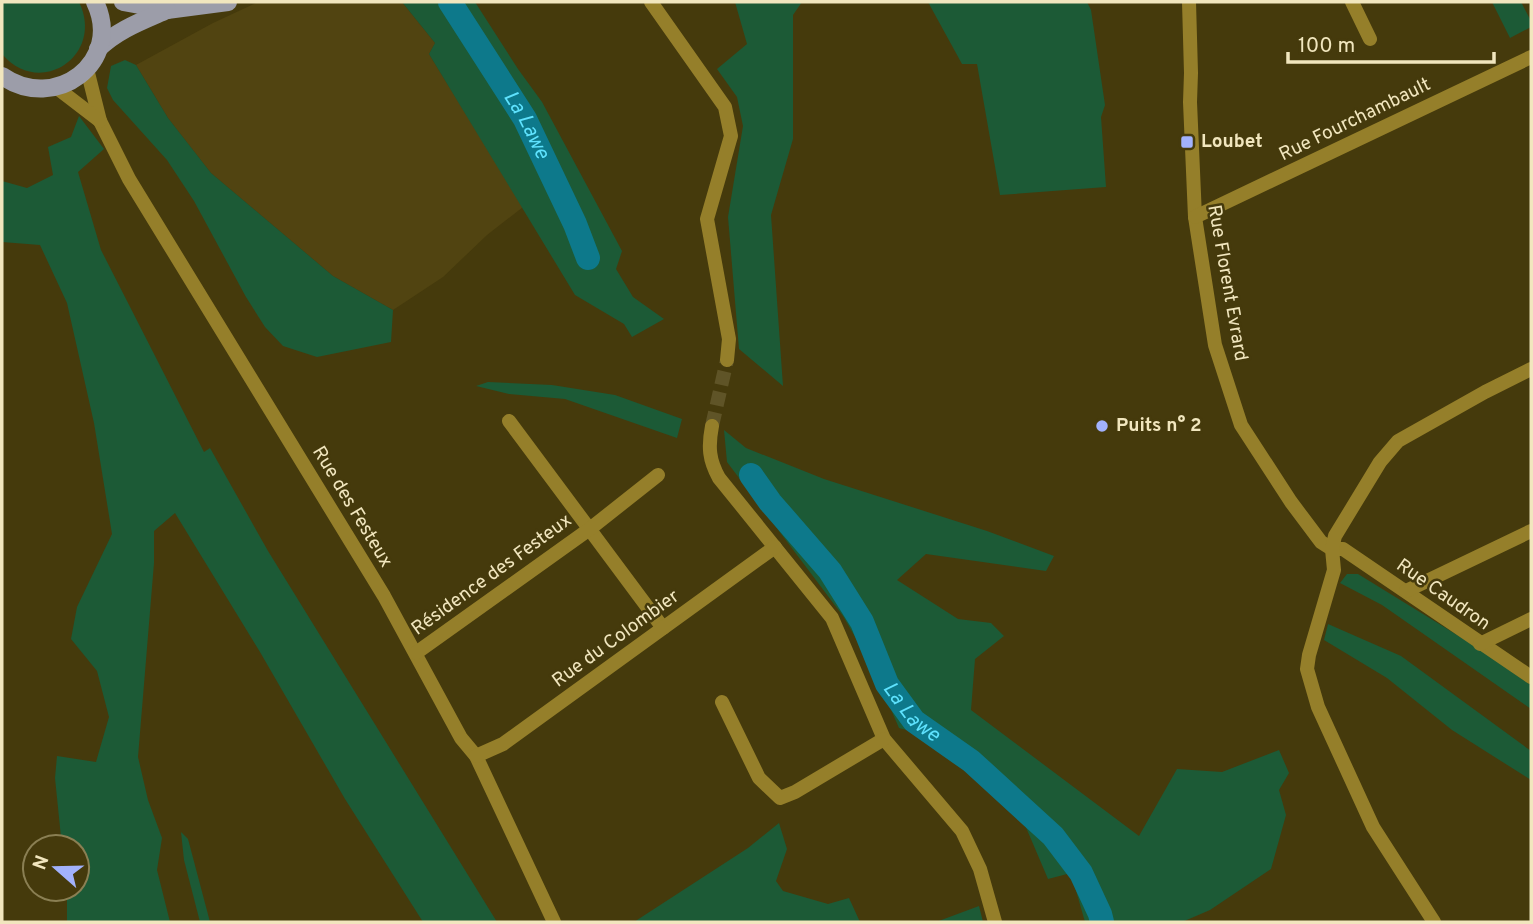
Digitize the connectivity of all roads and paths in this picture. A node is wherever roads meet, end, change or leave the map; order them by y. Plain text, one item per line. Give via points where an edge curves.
1 (95, 2) edge
2 (123, 2) edge
3 (228, 2) edge
4 (651, 2) edge
5 (1189, 2) edge
6 (1352, 2) edge
7 (167, 10) junction
8 (1370, 39) dead end
9 (98, 49) junction
10 (1531, 57) edge
11 (87, 69) junction
12 (5, 81) edge
13 (57, 88) junction
14 (100, 121) junction
15 (1195, 217) junction
16 (727, 360) tunnel mouth
17 (1531, 369) edge
18 (509, 421) dead end
19 (712, 426) tunnel mouth
20 (658, 475) dead end
21 (591, 528) junction
22 (1531, 531) edge
23 (775, 547) junction
24 (1332, 549) junction
25 (1406, 591) junction
26 (1531, 619) edge
27 (663, 628) junction
28 (1480, 645) junction
29 (416, 653) junction
30 (1531, 677) edge
31 (722, 702) dead end
32 (884, 739) junction
33 (477, 756) junction
34 (554, 922) edge
35 (995, 922) edge
36 (1434, 922) edge

1 - 9 main road via 101,19
2 - 7 main road
3 - 7 main road
4 - 16 street via 725,107 731,136 708,219 729,339
5 - 15 street, Rue Florent Evrard
6 - 8 street
7 - 9 main road via 124,29
9 - 11 main road
10 - 15 street, Rue Fourchambault
11 - 13 main road
11 - 14 street, Rue des Festeux
12 - 13 main road via 34,90
13 - 14 street, Rue des Festeux
14 - 29 street, Rue des Festeux via 129,179
15 - 24 street, Rue Florent Evrard via 1215,345 1241,425 1291,502 1321,542
17 - 24 street via 1398,441 1380,462 1335,536
18 - 21 street, Résidence des Festeux
19 - 23 street via 708,446 712,465
20 - 21 street, Résidence des Festeux
21 - 27 street, Résidence des Festeux
21 - 29 street, Résidence des Festeux
22 - 25 street
23 - 27 street, Rue du Colombier
23 - 32 street via 832,618
24 - 25 street, Rue Caudron via 1343,549
24 - 36 street via 1334,570 1307,669 1318,707 1373,827
25 - 28 street, Rue Caudron
26 - 28 street
27 - 33 street, Rue du Colombier via 503,744
28 - 30 street, Rue Caudron
29 - 33 street, Rue des Festeux via 461,738
31 - 32 street via 759,778 780,798
32 - 35 street via 962,831 980,869
33 - 34 street, Rue des Festeux

